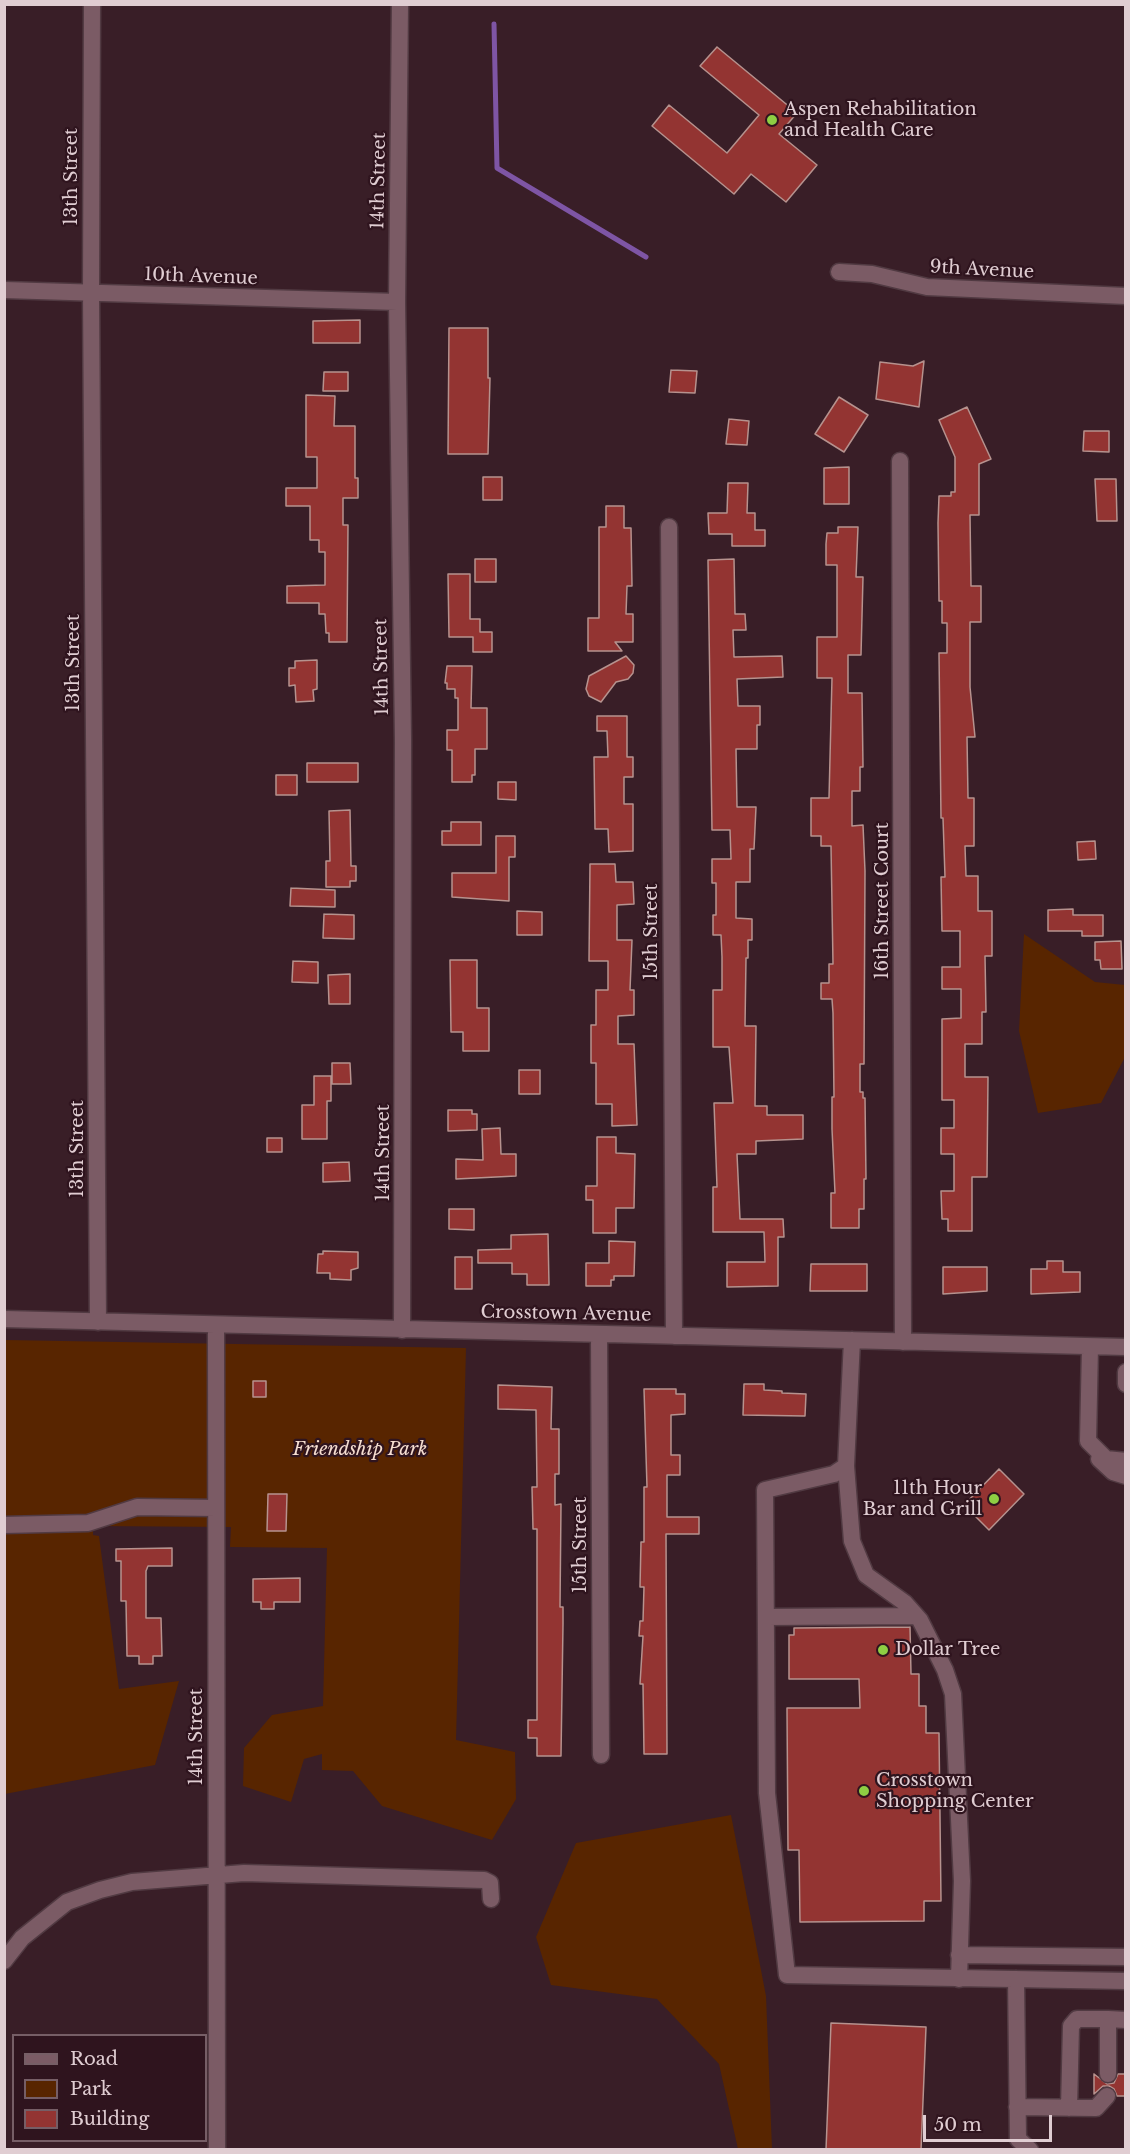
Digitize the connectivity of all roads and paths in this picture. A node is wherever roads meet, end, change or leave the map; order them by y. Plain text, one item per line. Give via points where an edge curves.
1 (92, 4) edge
2 (400, 4) edge
3 (838, 272) dead end
4 (4, 290) edge
5 (91, 293) junction
6 (1125, 296) edge
7 (397, 302) junction
8 (900, 461) dead end
9 (669, 527) dead end
10 (4, 1319) edge
11 (98, 1322) junction
12 (216, 1325) junction
13 (402, 1330) junction
14 (599, 1334) junction
15 (674, 1336) junction
16 (852, 1340) junction
17 (903, 1342) junction
18 (1090, 1347) junction
19 (1125, 1347) edge
20 (1125, 1372) edge
21 (1125, 1384) edge
22 (1096, 1450) junction
23 (1125, 1461) edge
24 (846, 1466) junction
25 (1125, 1468) edge
26 (1125, 1476) edge
27 (216, 1508) junction
28 (4, 1526) edge
29 (916, 1616) junction
30 (766, 1617) junction
31 (601, 1755) dead end
32 (217, 1877) junction
33 (491, 1899) dead end
34 (959, 1955) junction
35 (1125, 1957) edge
36 (4, 1961) edge
37 (960, 1979) junction
38 (1016, 1980) junction
39 (1125, 1981) edge
40 (1108, 2019) junction
41 (1125, 2020) edge
42 (1108, 2074) dead end
43 (1107, 2096) dead end
44 (1017, 2107) junction
45 (1069, 2108) junction
46 (217, 2150) edge
47 (1030, 2150) edge

1 - 5 street, 13th Street
2 - 7 street, 14th Street
3 - 6 street, 9th Avenue via 872,274 927,287
4 - 5 street, 10th Avenue
5 - 7 street, 10th Avenue
5 - 11 street, 13th Street
7 - 13 street, 14th Street via 403,740
8 - 17 street, 16th Street Court
9 - 15 street, 15th Street
10 - 11 street, Crosstown Avenue
11 - 12 street, Crosstown Avenue
12 - 13 street, Crosstown Avenue
12 - 27 street, 14th Street
13 - 14 street, Crosstown Avenue
14 - 15 street, Crosstown Avenue
14 - 31 street, 15th Street
15 - 16 street, Crosstown Avenue
16 - 17 street, Crosstown Avenue
16 - 24 street
17 - 18 street, Crosstown Avenue
18 - 19 street, Crosstown Avenue
18 - 22 street
20 - 21 street
22 - 23 street
22 - 25 street
22 - 26 street via 1105,1466
24 - 29 street via 852,1541 860,1566
24 - 30 street via 834,1474 765,1490
27 - 28 street via 137,1507 88,1523
27 - 32 street, 14th Street
29 - 30 street
29 - 34 street via 945,1670 953,1694 962,1881
30 - 37 street via 767,1793 787,1976
32 - 33 street via 244,1873 484,1880 490,1883
32 - 36 street via 132,1882 67,1902 22,1938
32 - 46 street, 14th Street
34 - 35 street
34 - 37 street
37 - 38 street
38 - 39 street
38 - 44 street
40 - 41 street
40 - 42 street
40 - 45 street via 1077,2019 1071,2025
43 - 45 street via 1096,2108
44 - 45 street
44 - 47 street via 1018,2139

